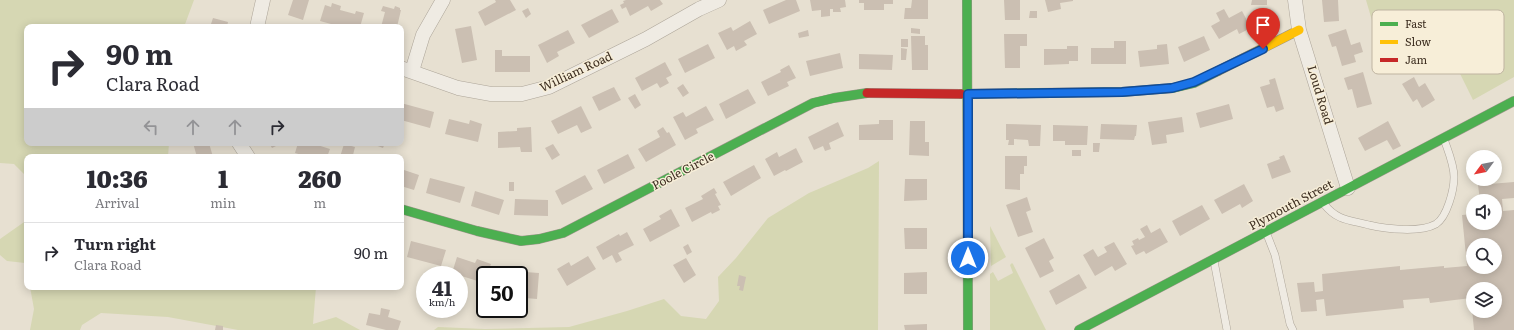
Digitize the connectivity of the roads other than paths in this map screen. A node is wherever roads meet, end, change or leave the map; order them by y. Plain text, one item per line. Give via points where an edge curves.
1 (263, 0) edge
2 (443, 0) edge
3 (719, 0) edge
4 (967, 0) edge
5 (1295, 0) edge
6 (258, 24) edge
7 (1299, 30) junction
8 (406, 69) edge
9 (968, 94) junction
10 (1514, 101) edge
11 (1444, 139) junction
12 (1348, 188) junction
13 (1323, 202) junction
14 (404, 209) edge
15 (1266, 232) junction
16 (1214, 259) junction
17 (1094, 327) edge
18 (968, 330) edge
19 (1079, 330) edge
20 (1227, 330) edge
21 (1293, 330) edge

1 - 6 street
2 - 8 street
3 - 8 street, William Road via 549,87 522,94 491,94 458,88
4 - 9 street
5 - 7 street, Loud Road
7 - 9 street, Poole Circle via 1217,72 1172,88 1122,92
7 - 12 street, Loud Road
9 - 14 street, Poole Circle via 864,93 813,103 563,233 539,239 521,241
9 - 18 street
10 - 11 street, Plymouth Street
11 - 12 street, Plymouth Street
11 - 13 lane via 1452,162 1453,194 1443,216 1436,224 1427,228 1380,228 1339,218 1331,213
12 - 13 street, Plymouth Street
13 - 15 street, Plymouth Street
15 - 16 street, Plymouth Street
15 - 21 lane via 1275,255
16 - 17 street, Plymouth Street
16 - 20 lane
17 - 19 street, Plymouth Street

